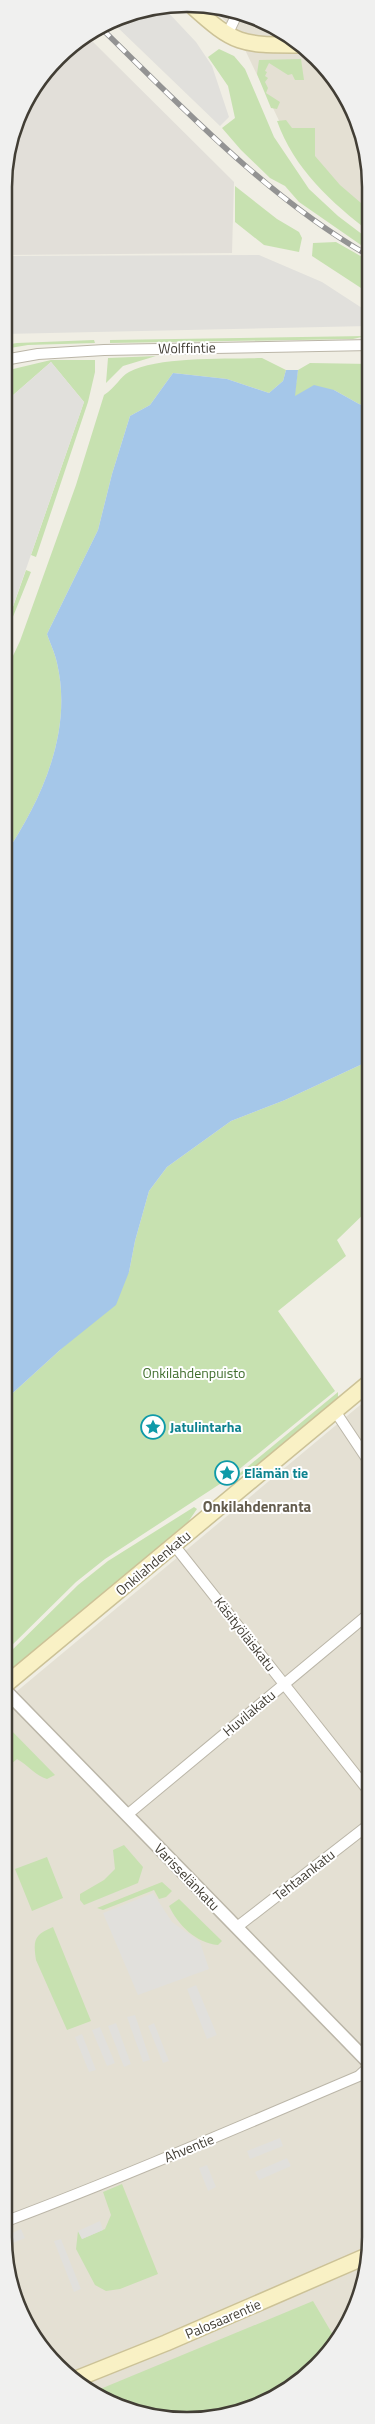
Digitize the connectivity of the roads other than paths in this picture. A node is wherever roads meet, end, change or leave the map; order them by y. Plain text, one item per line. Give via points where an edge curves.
1 (201, 13) edge
2 (235, 19) edge
3 (227, 35) junction
4 (288, 45) edge
5 (362, 345) edge
6 (13, 358) edge
7 (362, 1388) edge
8 (335, 1411) junction
9 (362, 1452) edge
10 (174, 1545) junction
11 (362, 1619) edge
12 (12, 1681) edge
13 (284, 1684) junction
14 (12, 1697) edge
15 (362, 1783) edge
16 (127, 1815) junction
17 (362, 1830) edge
18 (237, 1927) junction
19 (362, 2056) edge
20 (362, 2073) edge
21 (12, 2219) edge
22 (361, 2258) edge
23 (83, 2376) edge

1 - 3 main road
2 - 3 street
3 - 4 main road via 246,44
5 - 6 street, Wolffintie via 104,350
7 - 8 main road, Onkilahdenkatu
8 - 9 street
8 - 10 main road, Onkilahdenkatu
10 - 12 main road, Onkilahdenkatu
10 - 13 street, Käsityöläiskatu
11 - 13 street, Huvilakatu
13 - 15 street, Käsityöläiskatu
13 - 16 street, Huvilakatu
14 - 16 street, Varisselänkatu
16 - 18 street, Varisselänkatu
17 - 18 street, Tehtaankatu
18 - 19 street, Varisselänkatu
20 - 21 street, Ahventie via 94,2188
22 - 23 main road, Palosaarentie

